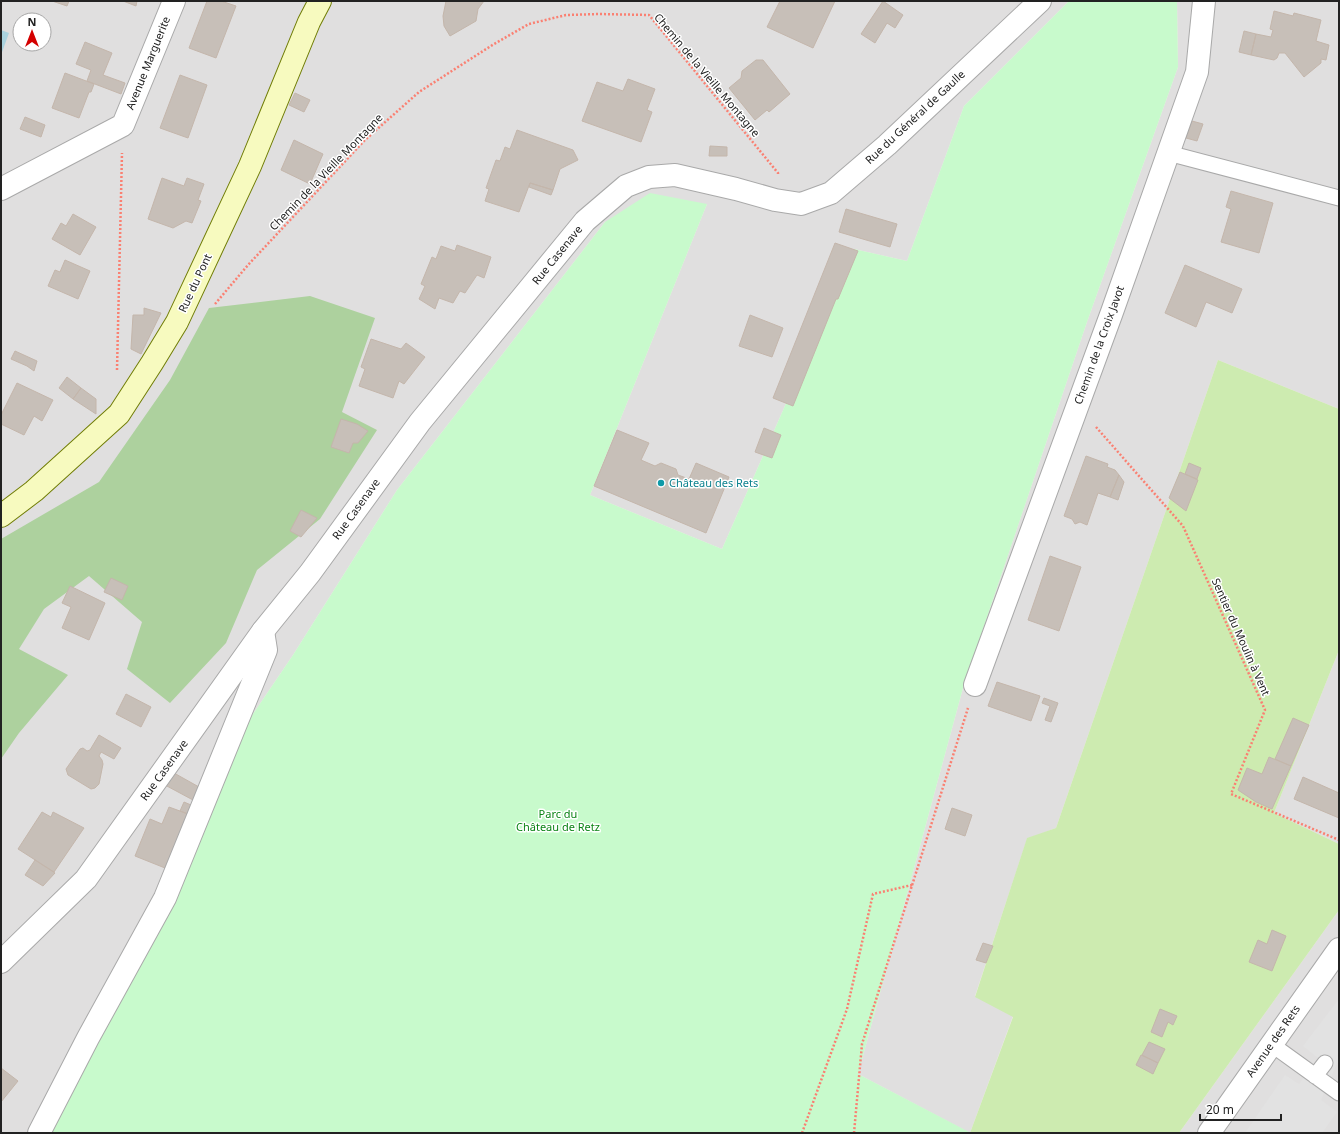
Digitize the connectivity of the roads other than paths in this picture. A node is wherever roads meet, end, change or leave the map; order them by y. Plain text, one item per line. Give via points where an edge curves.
1 (174, 1) edge
2 (320, 1) edge
3 (1040, 1) edge
4 (1204, 1) edge
5 (1168, 153) junction
6 (1, 189) edge
7 (1339, 198) edge
8 (775, 200) joint
9 (1, 516) edge
10 (262, 631) junction
11 (975, 685) road end
12 (1339, 949) edge
13 (1, 962) edge
14 (1271, 1044) junction
15 (1325, 1063) dead end
16 (1315, 1076) junction
17 (1339, 1093) edge
18 (40, 1133) edge
19 (1208, 1133) edge

1 - 6 street, Avenue Marguerite via 123,125
2 - 9 main road, Rue du Pont via 247,173 177,322 152,363 119,414 34,492
3 - 8 street, Rue du Général de Gaulle via 886,145 831,192 801,204
4 - 5 street, Chemin de la Croix Javot via 1197,72
5 - 7 lane
5 - 11 street, Chemin de la Croix Javot
8 - 10 street, Rue Casenave via 675,175 650,177 620,191 585,221 420,422 310,573
10 - 13 street, Rue Casenave via 86,879
10 - 18 street via 266,650 165,898 88,1038
12 - 14 street, Avenue des Rets
14 - 16 lane
14 - 19 street, Avenue des Rets
15 - 16 lane
16 - 17 lane

